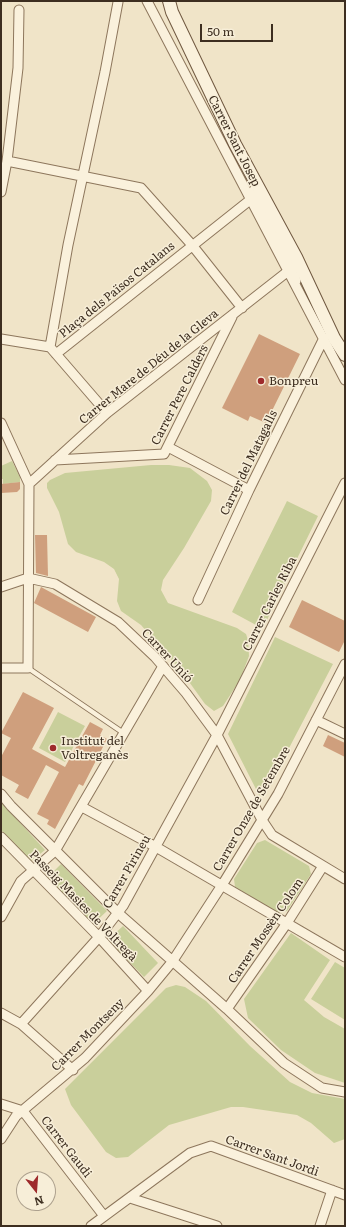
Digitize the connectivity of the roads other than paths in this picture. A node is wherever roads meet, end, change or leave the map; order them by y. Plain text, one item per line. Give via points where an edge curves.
1 (118, 1) edge
2 (147, 1) edge
3 (161, 1) edge
4 (170, 7) edge
5 (19, 10) dead end
6 (7, 161) junction
7 (83, 176) junction
8 (252, 178) junction
9 (1, 192) edge
10 (250, 200) junction
11 (192, 245) junction
12 (287, 272) junction
13 (298, 292) junction
14 (242, 308) junction
15 (234, 314) junction
16 (324, 338) junction
17 (1, 339) edge
18 (53, 351) junction
19 (345, 355) edge
20 (345, 380) edge
21 (107, 413) junction
22 (1, 423) edge
23 (168, 447) junction
24 (55, 460) junction
25 (345, 483) edge
26 (29, 484) junction
27 (249, 490) junction
28 (28, 578) junction
29 (1, 587) edge
30 (198, 600) dead end
31 (345, 664) edge
32 (163, 666) junction
33 (1, 668) edge
34 (28, 668) junction
35 (316, 720) junction
36 (124, 734) junction
37 (345, 734) edge
38 (216, 735) junction
39 (1, 794) edge
40 (82, 808) junction
41 (262, 820) junction
42 (1, 837) edge
43 (156, 847) junction
44 (55, 851) junction
45 (323, 866) junction
46 (33, 872) junction
47 (345, 879) edge
48 (222, 885) junction
49 (118, 913) junction
50 (1, 917) edge
51 (287, 923) junction
52 (99, 937) junction
53 (345, 957) edge
54 (172, 962) junction
55 (148, 991) junction
56 (228, 1009) junction
57 (1, 1013) edge
58 (21, 1024) junction
59 (73, 1070) junction
60 (345, 1092) edge
61 (1, 1104) edge
62 (23, 1111) junction
63 (1, 1138) edge
64 (332, 1190) junction
65 (345, 1195) edge
66 (130, 1198) junction
67 (104, 1216) junction
68 (91, 1226) edge
69 (217, 1226) edge
70 (320, 1226) edge

1 - 7 street, Plaça dels Països Catalans
2 - 10 street, Carrer Sant Josep
3 - 4 street
4 - 8 street
5 - 6 street via 18,68
6 - 7 street
6 - 9 street
7 - 11 street via 141,188
7 - 18 street, Plaça dels Països Catalans via 68,245
8 - 13 street, Carrer Sant Josep via 254,191 292,267
8 - 19 street via 296,257 334,338
10 - 11 street, Plaça dels Països Catalans
10 - 12 street, Carrer Sant Josep
11 - 14 street
11 - 18 street, Plaça dels Països Catalans
12 - 13 street, Carrer Sant Josep
12 - 14 street, Carrer Mare de Déu de la Gleva
13 - 16 street, Carrer Sant Josep
14 - 15 street, Carrer Mare de Déu de la Gleva
15 - 21 street, Carrer Mare de Déu de la Gleva
15 - 23 street, Carrer Pere Calders
16 - 20 street, Carrer Sant Josep
16 - 27 street, Carrer del Matagalls
17 - 18 street
18 - 21 street
21 - 24 street, Carrer Mare de Déu de la Gleva
22 - 26 street
23 - 24 street, Carrer Pere Calders via 164,454
23 - 27 street
24 - 26 street, Carrer Mare de Déu de la Gleva
25 - 38 street, Carrer Carles Riba
26 - 28 street
27 - 30 street, Carrer del Matagalls
28 - 29 street
28 - 32 street, Carrer Unió via 55,584 118,622
28 - 34 street
31 - 35 street, Carrer Onze de Setembre
32 - 36 street
32 - 38 street, Carrer Unió
33 - 34 street
34 - 36 lane
35 - 37 street
35 - 41 street, Carrer Onze de Setembre
36 - 40 street
38 - 41 street, Carrer Unió
38 - 43 street, Carrer Pirineu
39 - 44 street, Passeig Masies de Voltregà
40 - 43 street
40 - 44 street
41 - 45 street, Carrer Unió via 272,835
41 - 48 street, Carrer Onze de Setembre
42 - 46 street, Passeig Masies de Voltregà
43 - 48 street
43 - 49 street, Carrer Pirineu
44 - 46 street
44 - 49 street, Passeig Masies de Voltregà
45 - 47 street, Carrer Unió
45 - 51 street, Carrer Mossèn Colom
46 - 50 street via 21,881
46 - 52 street, Passeig Masies de Voltregà
48 - 51 street
48 - 54 street, Carrer Onze de Setembre
49 - 52 street, Carrer Pirineu
49 - 54 street, Passeig Masies de Voltregà
51 - 53 street
51 - 56 street, Carrer Mossèn Colom
52 - 55 street, Passeig Masies de Voltregà
52 - 58 street, Carrer Pirineu
54 - 55 street, Carrer Montseny
54 - 56 street, Passeig Masies de Voltregà
55 - 59 street, Carrer Montseny
56 - 60 street, Passeig Masies de Voltregà via 284,1063 322,1088
57 - 58 street
58 - 59 street
59 - 62 street, Carrer Montseny
61 - 62 street
62 - 63 street, Carrer Montseny via 16,1116
62 - 67 street, Carrer Gaudi
64 - 65 street, Carrer Sant Jordi
64 - 66 street, Carrer Sant Jordi via 211,1146 190,1153
64 - 70 street
66 - 67 street, Carrer Sant Jordi
66 - 69 street
67 - 68 street, Carrer Sant Jordi

